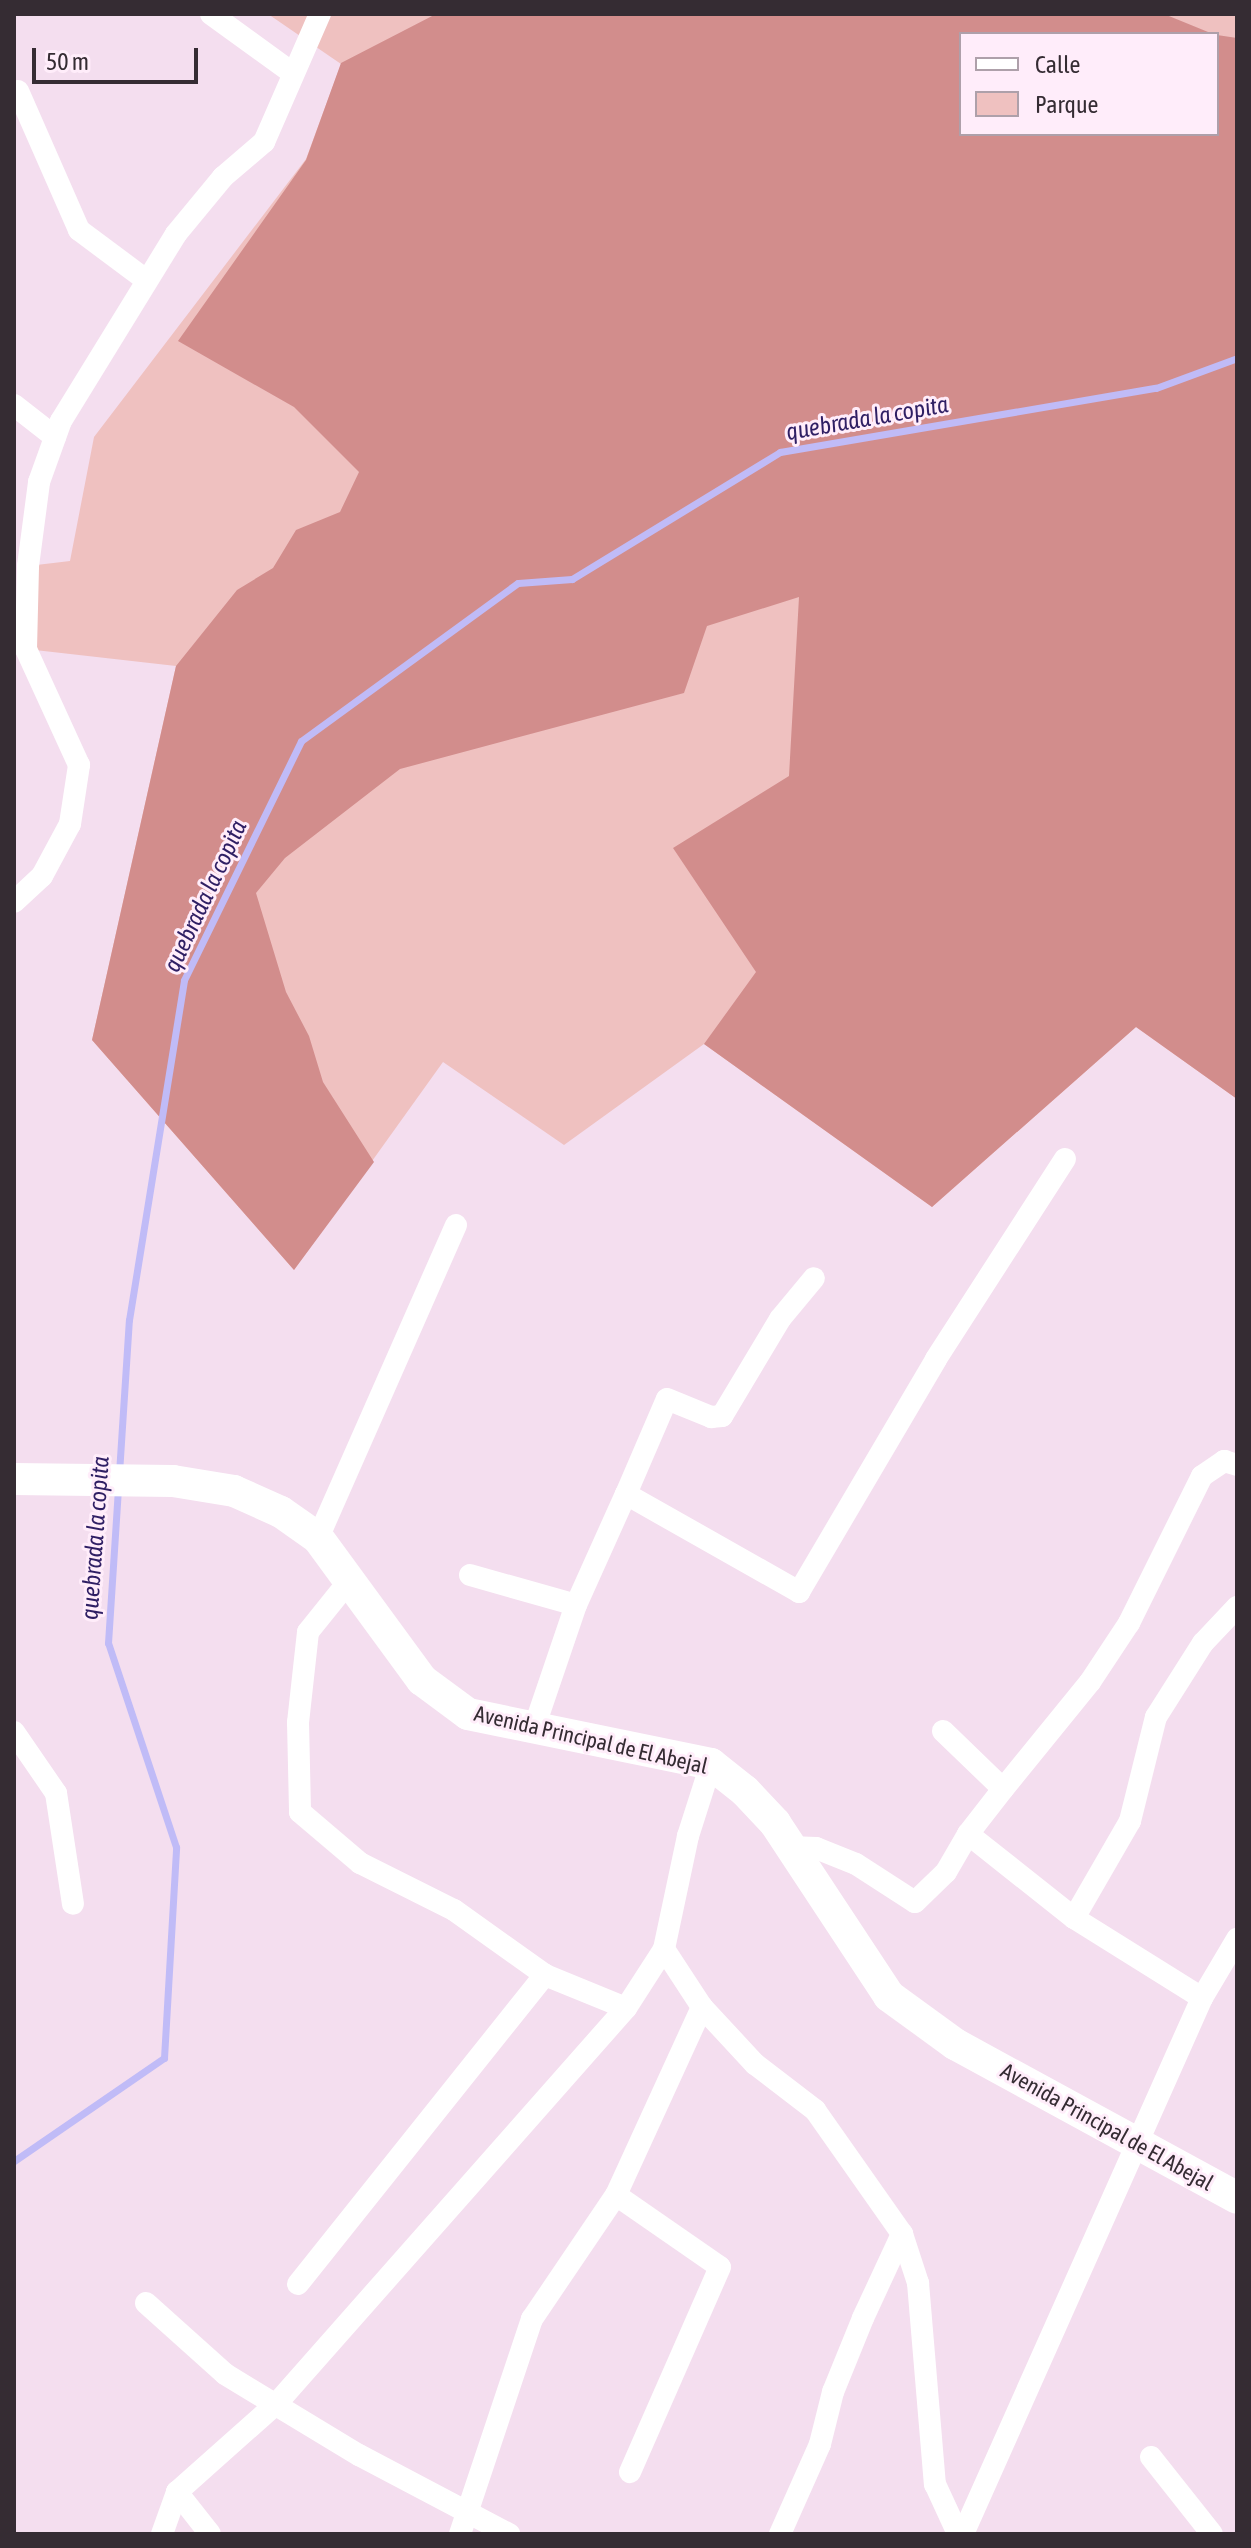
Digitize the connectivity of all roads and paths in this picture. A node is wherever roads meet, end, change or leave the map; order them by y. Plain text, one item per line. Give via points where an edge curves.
1 (211, 14) edge
2 (320, 14) edge
3 (291, 72) junction
4 (18, 91) dead end
5 (146, 280) junction
6 (14, 405) edge
7 (55, 437) junction
8 (14, 902) edge
9 (1065, 1159) dead end
10 (456, 1225) dead end
11 (814, 1278) dead end
12 (1237, 1465) edge
13 (14, 1479) edge
14 (626, 1494) junction
15 (318, 1538) junction
16 (470, 1575) dead end
17 (349, 1581) junction
18 (576, 1605) junction
19 (1237, 1607) edge
20 (533, 1731) junction
21 (943, 1731) dead end
22 (14, 1732) edge
23 (711, 1764) junction
24 (1003, 1789) junction
25 (968, 1834) junction
26 (789, 1847) junction
27 (73, 1904) dead end
28 (1074, 1918) junction
29 (1237, 1939) edge
30 (664, 1949) junction
31 (545, 1975) junction
32 (1202, 1998) junction
33 (702, 2007) junction
34 (626, 2008) junction
35 (1138, 2143) junction
36 (616, 2195) junction
37 (1237, 2198) edge
38 (902, 2234) junction
39 (298, 2284) dead end
40 (146, 2303) dead end
41 (278, 2402) junction
42 (1151, 2457) dead end
43 (630, 2472) dead end
44 (177, 2492) junction
45 (467, 2508) junction
46 (162, 2534) edge
47 (210, 2534) edge
48 (460, 2534) edge
49 (509, 2534) edge
50 (780, 2534) edge
51 (960, 2534) edge
52 (1212, 2534) edge

1 - 3 street
2 - 3 street
3 - 5 street via 264,142 223,177
4 - 5 street via 79,230
5 - 7 street
6 - 7 street
7 - 8 street via 39,482 28,566 26,649 79,765 70,824 42,876
9 - 14 street via 936,1359 799,1592
10 - 15 street
11 - 14 street via 780,1319 722,1416 711,1417 667,1399
12 - 24 street via 1224,1461 1202,1476 1129,1623 1090,1682
13 - 15 main road, Avenida Principal de El Abejal via 173,1481 234,1491 281,1512
14 - 18 street
15 - 17 main road, Avenida Principal de El Abejal
16 - 18 street
17 - 20 main road, Avenida Principal de El Abejal via 422,1680 468,1714
17 - 31 street via 308,1632 298,1722 300,1812 360,1863 454,1910
18 - 20 street
19 - 28 street via 1203,1643 1156,1717 1130,1821
20 - 23 main road, Avenida Principal de El Abejal
21 - 24 street
22 - 27 street via 56,1793
23 - 26 main road, Avenida Principal de El Abejal via 745,1791
23 - 30 street via 688,1836
24 - 25 street
25 - 26 street via 946,1872 915,1902 856,1864 816,1848
25 - 28 street
26 - 35 main road, Avenida Principal de El Abejal via 889,1996 955,2044
28 - 32 street
29 - 32 street
30 - 33 street
30 - 34 street
31 - 34 street
31 - 39 street
32 - 35 street
33 - 36 street
33 - 38 street via 755,2064 815,2110
34 - 41 street
35 - 37 main road, Avenida Principal de El Abejal
35 - 51 street
36 - 43 street via 720,2267
36 - 45 street via 532,2319
38 - 50 street via 863,2318 811,2468
38 - 51 street via 918,2283 935,2484
40 - 41 street via 225,2374
41 - 44 street
41 - 45 street via 359,2455
42 - 52 street
44 - 46 street
44 - 47 street
45 - 48 street
45 - 49 street

